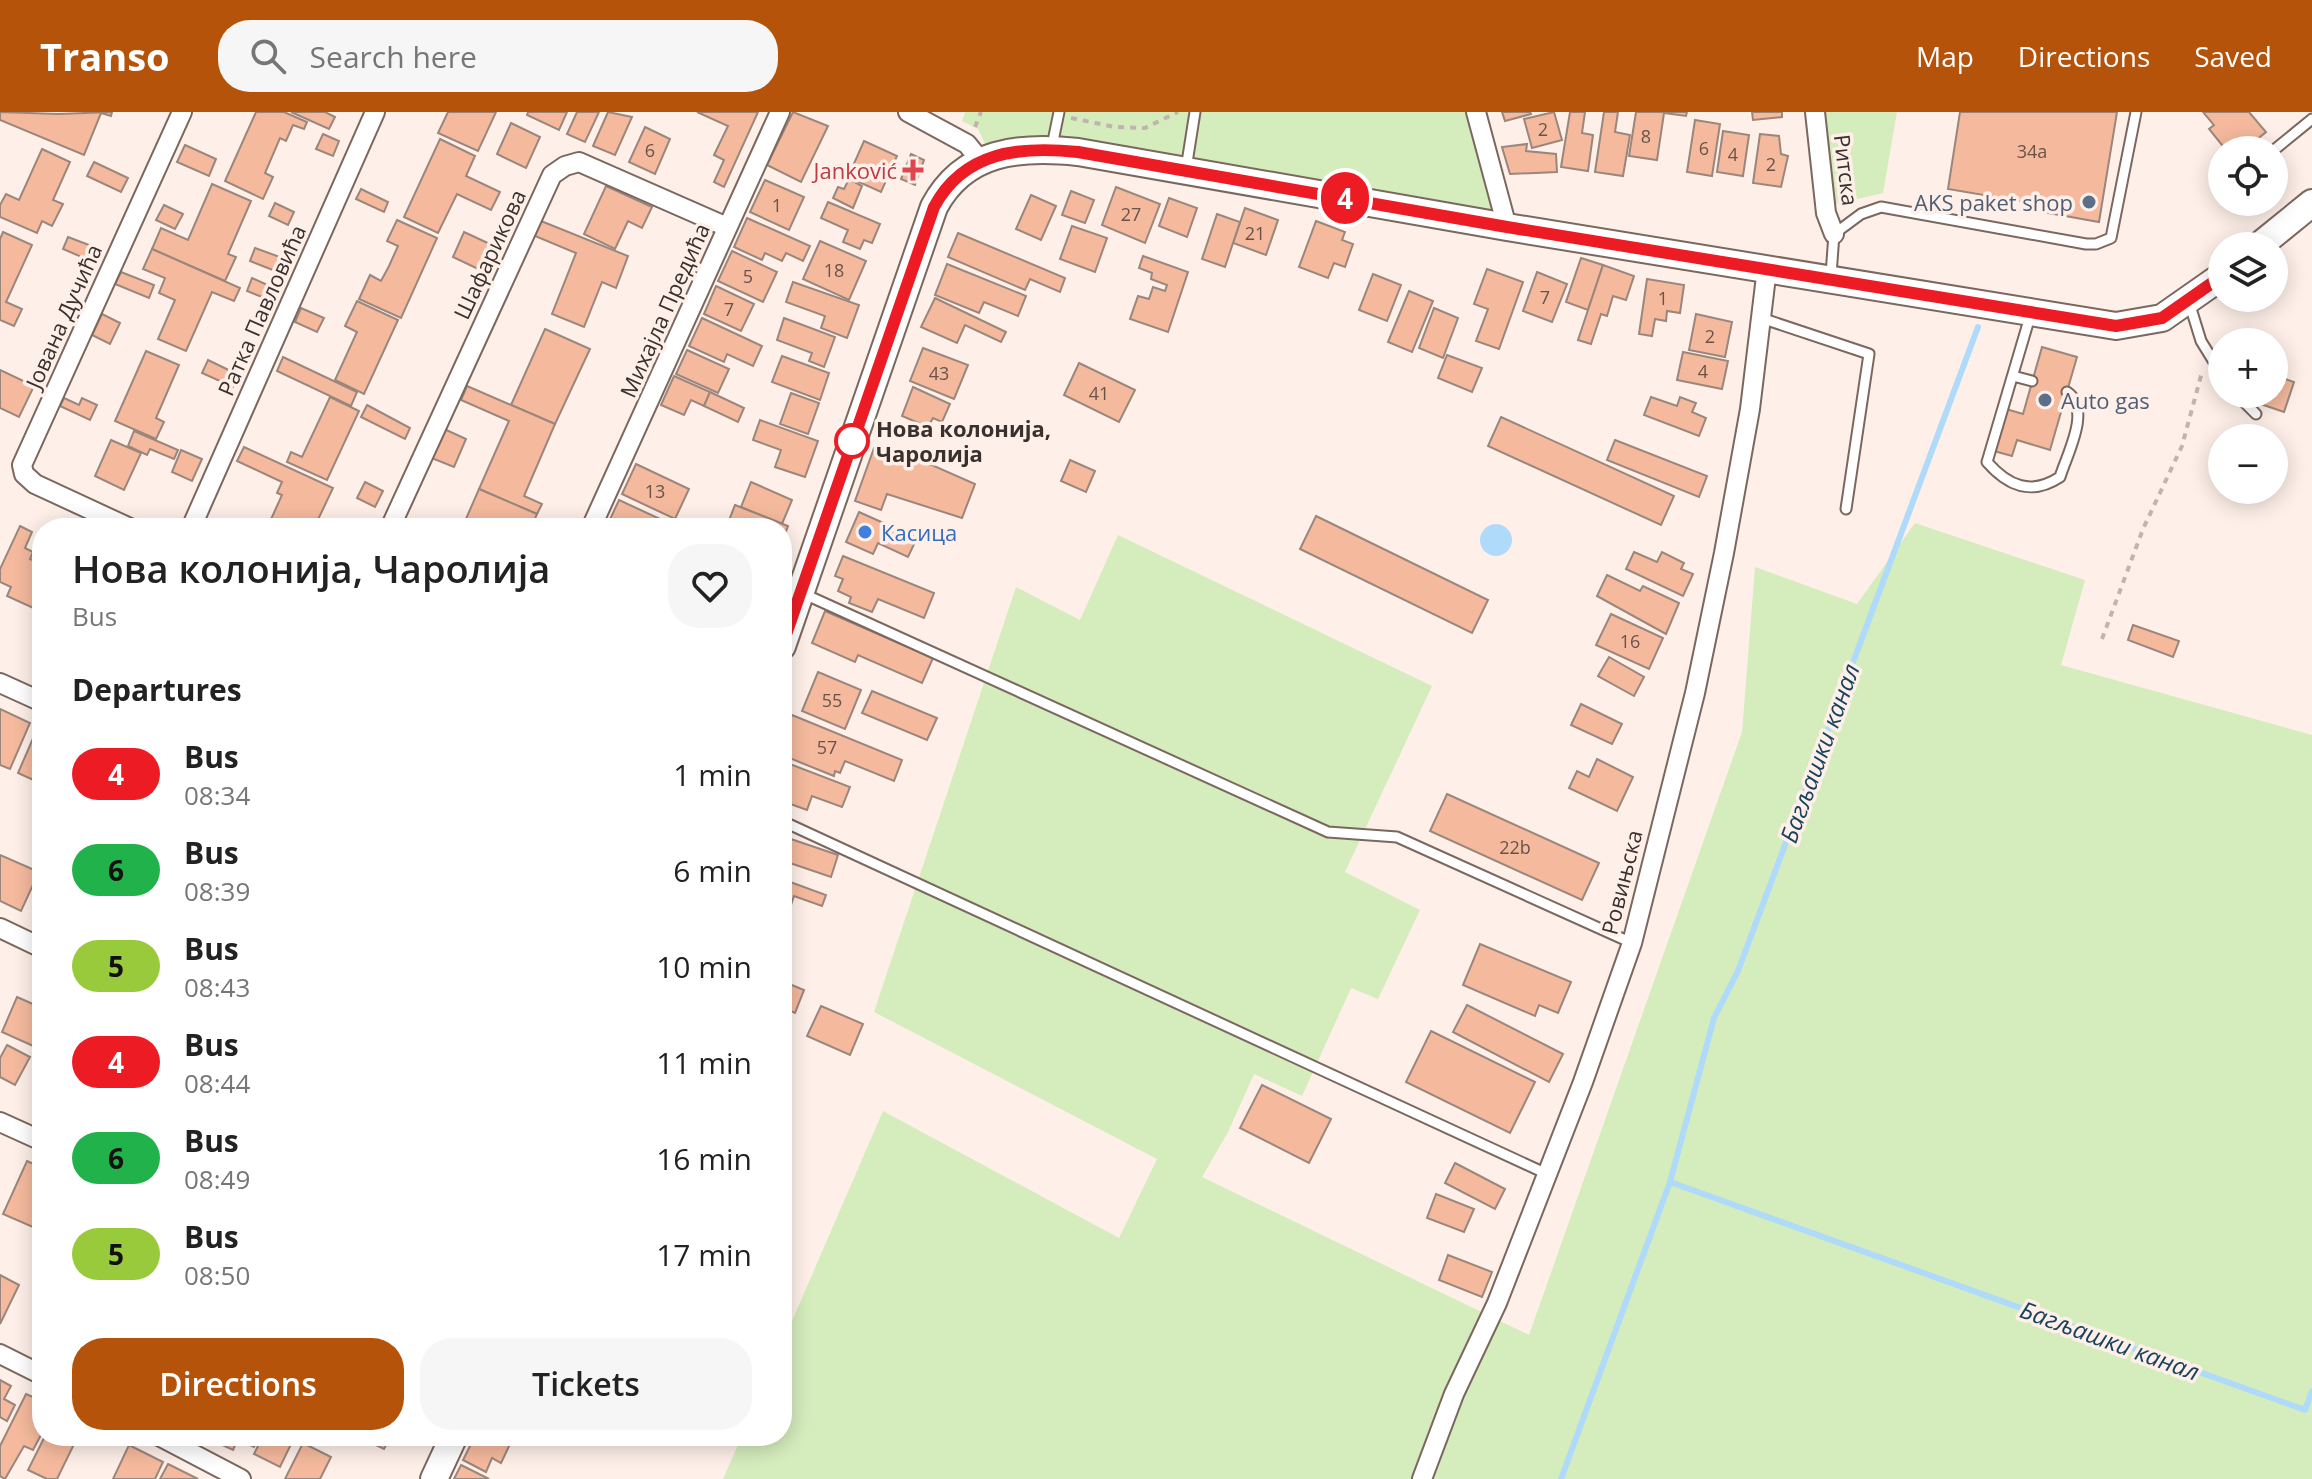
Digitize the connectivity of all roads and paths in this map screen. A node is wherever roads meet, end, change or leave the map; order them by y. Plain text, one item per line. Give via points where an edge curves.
1 (182, 112) edge
2 (375, 112) edge
3 (780, 112) edge
4 (908, 112) edge
5 (1178, 112) edge
6 (1195, 112) edge
7 (1476, 112) edge
8 (1815, 112) edge
9 (2136, 112) edge
10 (1058, 113) edge
11 (2312, 115) edge
12 (2288, 137) edge
13 (1051, 149) junction
14 (980, 160) junction
15 (1186, 169) junction
16 (2312, 203) edge
17 (727, 227) junction
18 (1507, 227) junction
19 (2276, 232) edge
20 (1834, 234) junction
21 (1767, 268) junction
22 (1831, 279) junction
23 (2208, 288) edge
24 (2193, 300) junction
25 (2031, 312) junction
26 (1761, 318) junction
27 (2208, 354) joint
28 (2013, 376) junction
29 (2032, 381) dead end
30 (2067, 392) dead end
31 (2250, 408) edge
32 (2256, 414) dead end
33 (1846, 509) dead end
34 (108, 518) edge
35 (195, 518) edge
36 (395, 518) edge
37 (596, 518) edge
38 (800, 593) junction
39 (792, 617) edge
40 (2102, 639) dead end
41 (0, 683) edge
42 (32, 697) edge
43 (792, 826) edge
44 (0, 928) edge
45 (32, 943) edge
46 (1632, 943) junction
47 (0, 1122) edge
48 (32, 1136) edge
49 (1547, 1174) junction
50 (0, 1354) edge
51 (32, 1370) edge
52 (178, 1446) edge
53 (449, 1446) edge
54 (241, 1479) edge
55 (434, 1479) edge
56 (1422, 1479) edge

1 - 34 street, Јована Дучића via 22,465 35,484
2 - 35 street, Ратка Павловића
3 - 17 street, Михајла Предића
4 - 14 street via 967,144
5 - 10 path via 1145,128 1115,127
6 - 15 lane
7 - 18 street
8 - 20 street, Ритска via 1826,213
9 - 20 lane via 2111,238 2105,242 2077,243 1881,207
10 - 13 lane
11 - 12 lane
13 - 14 street via 1016,150
13 - 15 street
14 - 38 street via 943,190 927,222
15 - 18 street
16 - 19 street
17 - 36 street, Шафарикова via 579,162 552,175
17 - 37 street, Михајла Предића
18 - 21 street
20 - 22 lane
21 - 22 street
21 - 26 street, Ровињска
22 - 25 street
23 - 24 street
24 - 25 street via 2162,318 2126,326
24 - 27 lane via 2194,325
25 - 28 lane
26 - 33 lane via 1869,354
26 - 46 street, Ровињска via 1718,584
27 - 40 path via 2182,446 2143,529
28 - 29 lane
28 - 30 lane via 1987,462 2009,483 2024,488 2060,477 2078,421 2077,405
31 - 32 lane
38 - 39 street
38 - 46 lane via 1328,832 1397,837
41 - 42 street
43 - 49 lane
44 - 45 street
46 - 49 street, Ровињска
47 - 48 street
49 - 56 street, Ровињска
50 - 51 street
52 - 54 street
53 - 55 street

